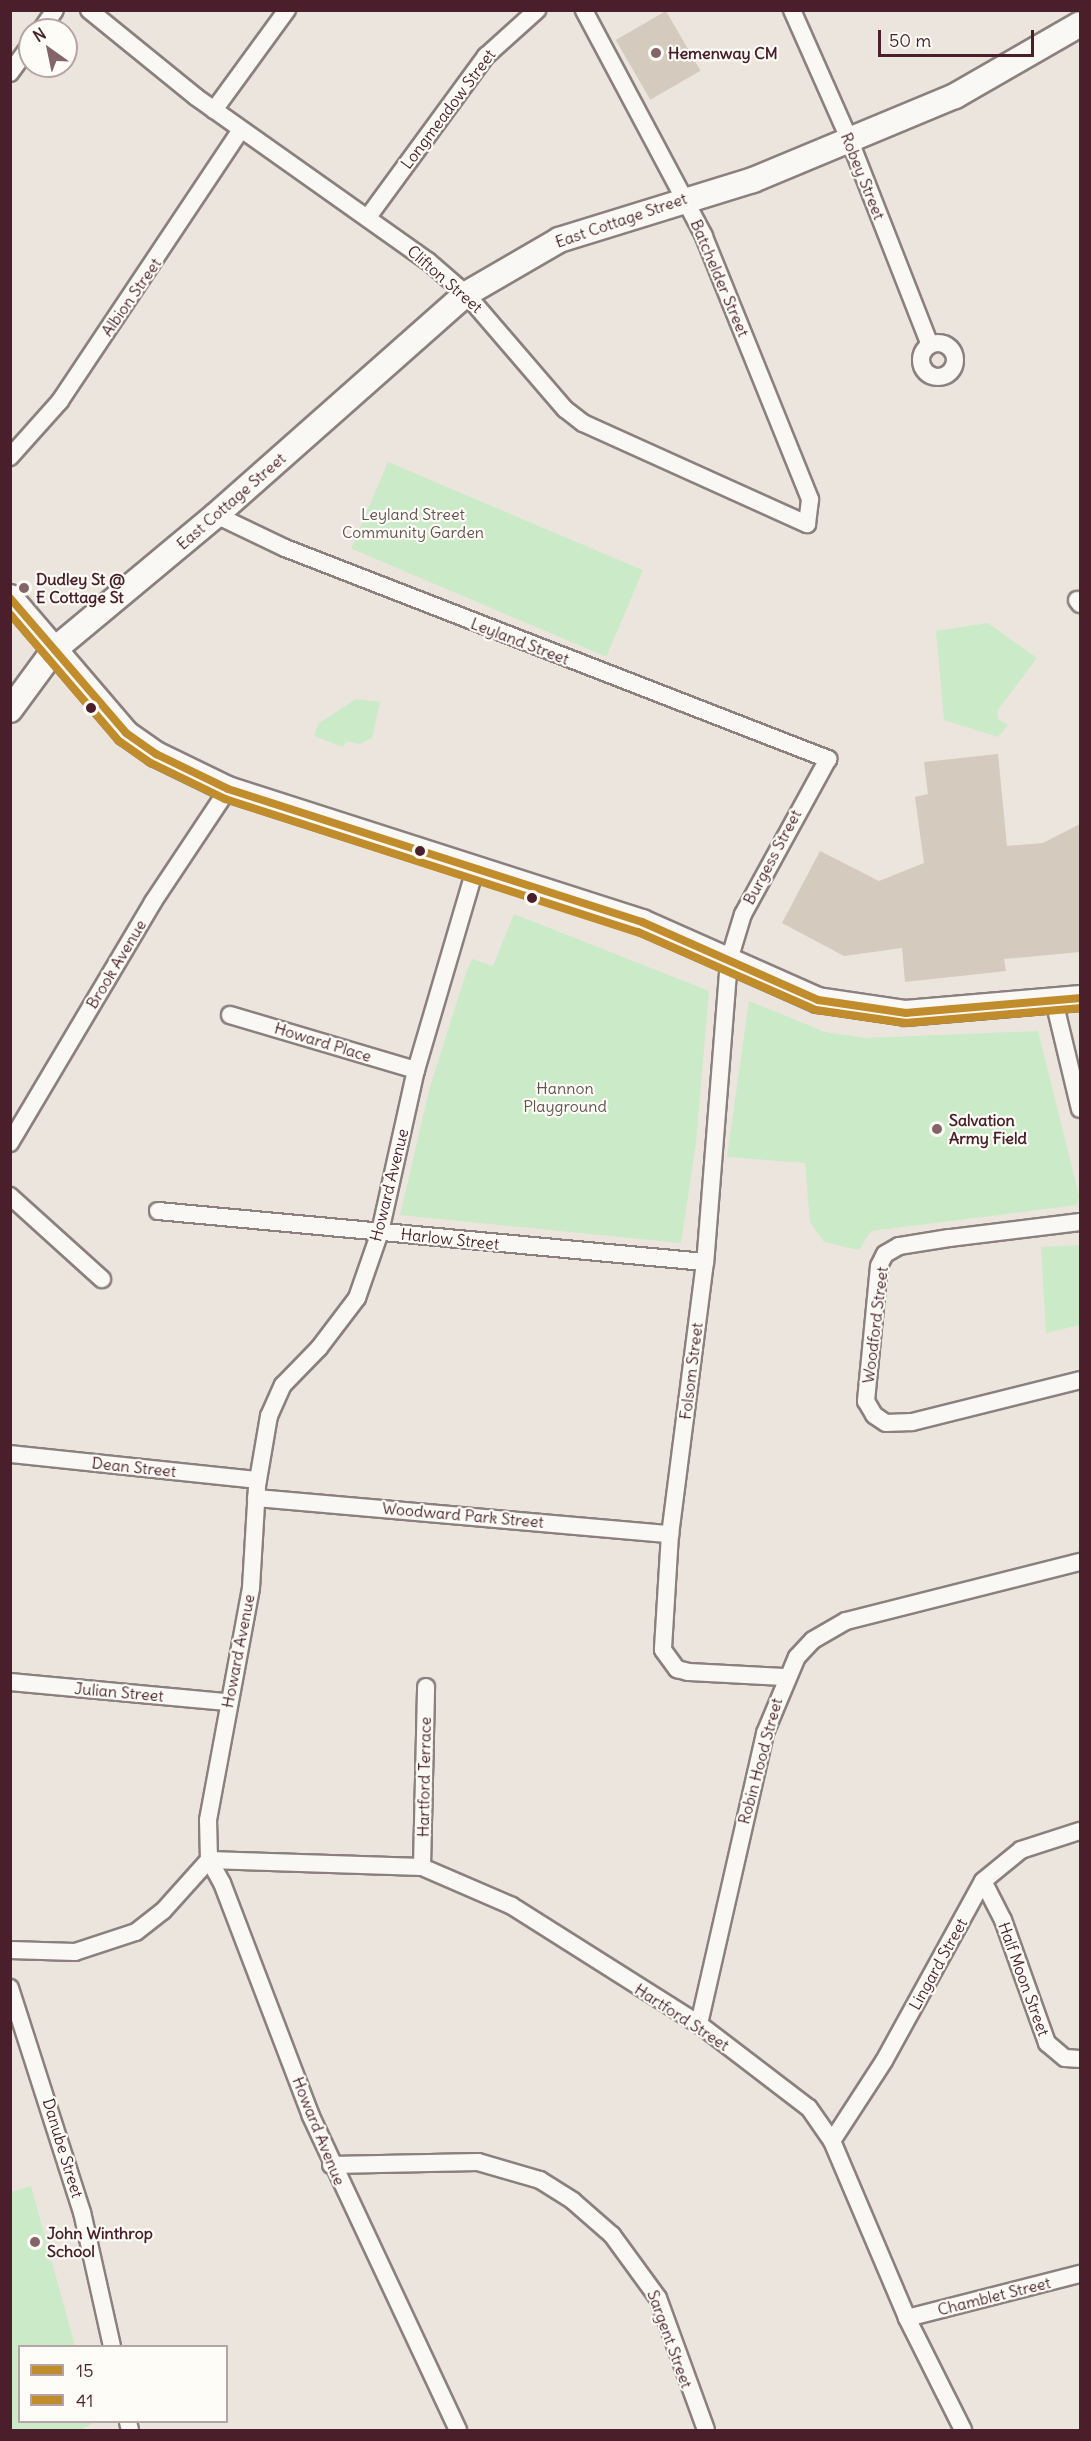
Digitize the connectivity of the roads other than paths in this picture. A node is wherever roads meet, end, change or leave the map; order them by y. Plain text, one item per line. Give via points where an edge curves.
1 (89, 10) edge
2 (287, 10) edge
3 (537, 10) edge
4 (584, 10) edge
5 (792, 10) edge
6 (1080, 24) edge
7 (214, 110) junction
8 (241, 130) junction
9 (850, 141) junction
10 (685, 197) junction
11 (368, 217) junction
12 (466, 294) junction
13 (929, 343) dead end
14 (10, 457) edge
15 (216, 515) junction
16 (807, 524) joint
17 (10, 597) edge
18 (54, 650) junction
19 (10, 710) edge
20 (828, 759) joint
21 (228, 789) junction
22 (476, 866) junction
23 (729, 960) junction
24 (1080, 998) edge
25 (1053, 1001) junction
26 (230, 1015) dead end
27 (416, 1070) junction
28 (1080, 1109) edge
29 (10, 1143) edge
30 (10, 1196) edge
31 (158, 1211) dead end
32 (1080, 1222) edge
33 (380, 1232) junction
34 (705, 1262) junction
35 (102, 1279) dead end
36 (1080, 1380) edge
37 (10, 1454) edge
38 (258, 1480) junction
39 (256, 1498) junction
40 (670, 1534) junction
41 (1080, 1562) edge
42 (785, 1677) junction
43 (10, 1682) edge
44 (426, 1687) dead end
45 (227, 1702) junction
46 (1080, 1830) edge
47 (209, 1860) junction
48 (422, 1867) junction
49 (983, 1881) junction
50 (10, 1950) edge
51 (10, 1988) edge
52 (699, 2024) junction
53 (1080, 2059) edge
54 (832, 2141) junction
55 (332, 2165) junction
56 (1080, 2274) edge
57 (907, 2318) junction
58 (112, 2345) edge
59 (456, 2430) edge
60 (706, 2430) edge
61 (963, 2430) edge

1 - 7 street, Clifton Street
2 - 7 street
3 - 11 street, Longmeadow Street via 486,56
4 - 10 street, Batchelder Street
5 - 9 street, Robey Street
6 - 9 street, East Cottage Street via 955,96
7 - 8 street, Clifton Street
8 - 11 street, Clifton Street
8 - 14 street, Albion Street via 60,401
9 - 10 street, East Cottage Street via 753,180
9 - 13 street, Robey Street
10 - 12 street, East Cottage Street via 559,240
10 - 16 street, Batchelder Street via 810,500
11 - 12 street, Clifton Street
12 - 15 street, East Cottage Street
12 - 16 street, Clifton Street via 565,409 584,423
15 - 18 street, East Cottage Street
15 - 20 street, Leyland Street via 296,552
17 - 18 street
18 - 19 street, East Cottage Street
18 - 21 street via 126,733 156,754
20 - 23 street, Burgess Street via 752,895
21 - 22 street
21 - 29 street, Brook Avenue via 153,902
22 - 23 street via 642,922
22 - 27 street, Howard Avenue
23 - 25 street via 818,1000 854,1008 906,1013
23 - 34 street, Folsom Street
24 - 25 street
25 - 28 street
26 - 27 street, Howard Place
27 - 33 street, Howard Avenue
30 - 35 street
31 - 33 street, Harlow Street
32 - 36 street, Woodford Street via 899,1246 885,1254 879,1266 866,1401 874,1415 886,1423 912,1422
33 - 34 street, Harlow Street
33 - 38 street, Howard Avenue via 357,1298 283,1385 269,1416
34 - 40 street, Folsom Street
37 - 38 street, Dean Street
38 - 39 street, Howard Avenue
39 - 40 street, Woodward Park Street
39 - 45 street, Howard Avenue via 251,1588
40 - 42 street, Folsom Street via 663,1650 668,1661 688,1672
41 - 42 street, Robin Hood Street via 846,1621 813,1640
42 - 52 street, Robin Hood Street via 765,1733
43 - 45 street, Julian Street
44 - 48 street, Hartford Terrace
45 - 47 street, Howard Avenue via 208,1820
46 - 49 street, Lingard Street via 1021,1850
47 - 48 street, Hartford Street
47 - 50 street via 163,1911 136,1932 75,1952
47 - 55 street, Howard Avenue via 222,1883
48 - 52 street, Hartford Street via 512,1906
49 - 53 street, Half Moon Street via 1003,1920 1047,2043 1065,2058
49 - 54 street, Lingard Street via 884,2061
51 - 58 street, Danube Street via 82,2212
52 - 54 street, Hartford Street via 790,2090
54 - 57 street, Hartford Street
55 - 59 street, Howard Avenue
55 - 60 street, Sargent Street via 478,2162 540,2180 573,2201 612,2235 658,2298
56 - 57 street, Chamblet Street
57 - 61 street, Hartford Street

